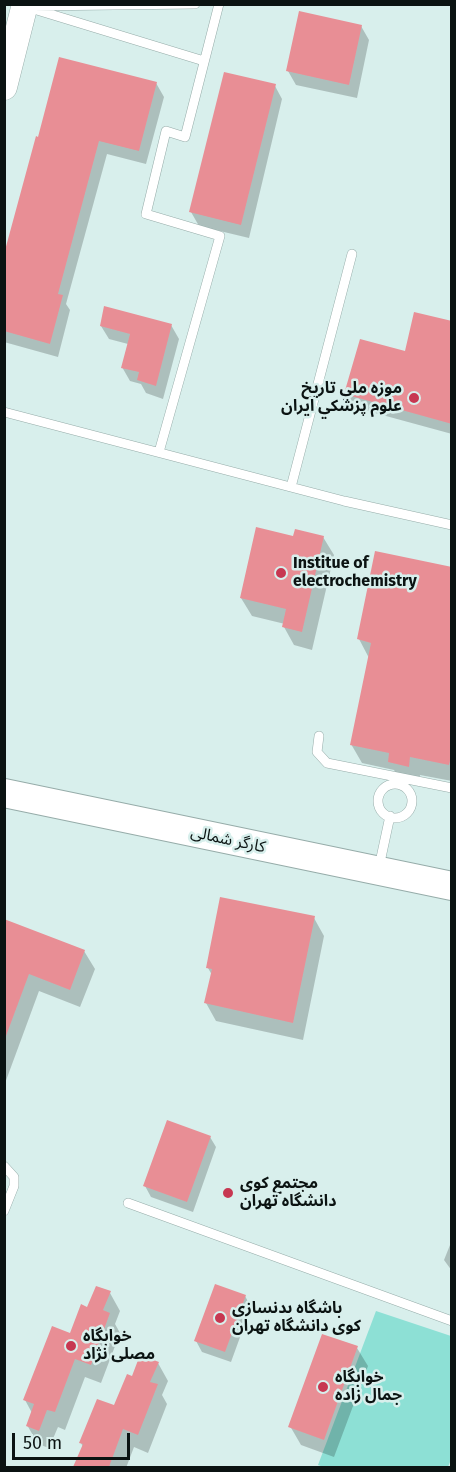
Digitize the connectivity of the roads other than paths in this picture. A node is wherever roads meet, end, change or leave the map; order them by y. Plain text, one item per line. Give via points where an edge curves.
1 (195, 4) edge
2 (219, 4) edge
3 (16, 9) edge
4 (204, 62) junction
5 (4, 87) edge
6 (352, 254) dead end
7 (4, 412) edge
8 (159, 452) junction
9 (291, 487) junction
10 (452, 525) edge
11 (320, 736) dead end
12 (398, 781) junction
13 (452, 788) edge
14 (4, 793) edge
15 (390, 816) junction
16 (378, 871) junction
17 (452, 886) edge
18 (4, 1166) edge
19 (128, 1203) dead end
20 (4, 1211) edge
21 (452, 1321) edge

1 - 3 lane
2 - 4 lane
3 - 4 lane
3 - 5 street
4 - 8 lane via 185,137 166,131 146,214 220,236
6 - 9 lane
7 - 8 lane
8 - 9 lane
9 - 10 lane
11 - 12 lane via 317,752 327,763
12 - 13 lane
12 - 15 lane via 379,794 379,805
12 - 15 lane via 410,794 411,804 405,813
14 - 16 main road, کارگر شمالی
15 - 16 lane
16 - 17 main road, کارگر شمالی
18 - 20 lane via 14,1177
19 - 21 lane

